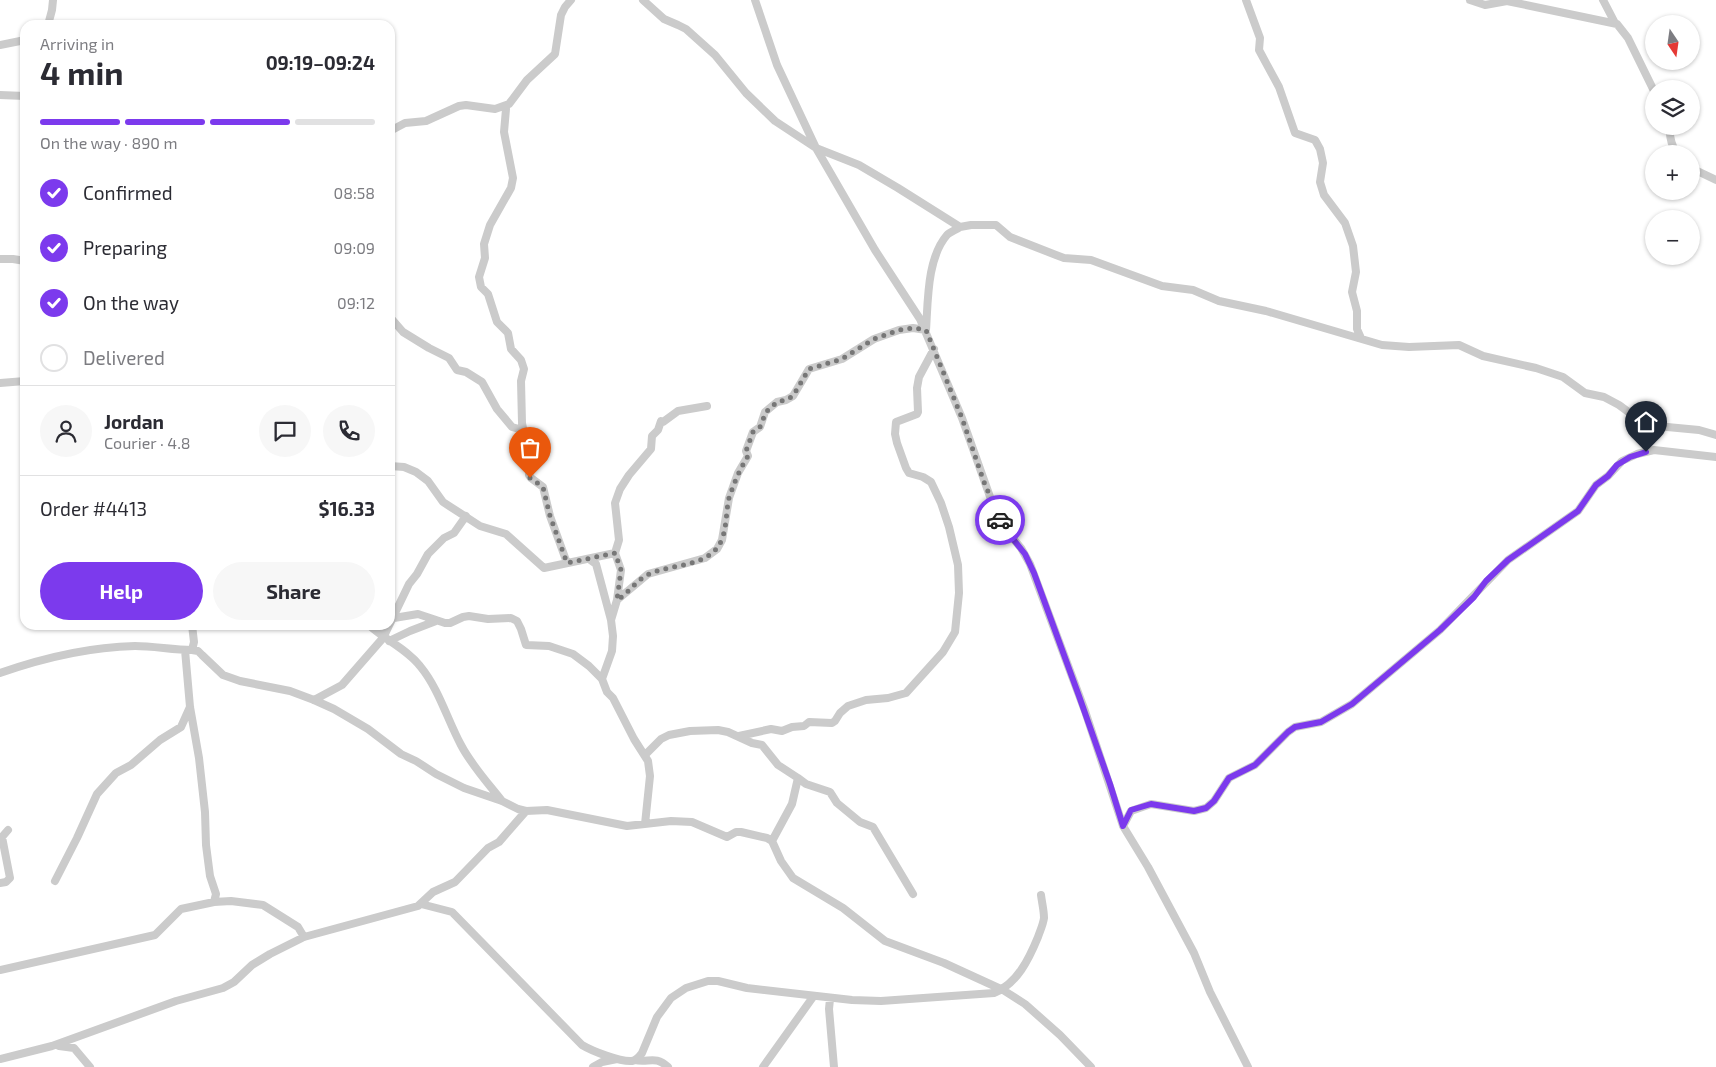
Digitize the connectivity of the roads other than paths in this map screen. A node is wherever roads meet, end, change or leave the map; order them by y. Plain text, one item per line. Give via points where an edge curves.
1 (53, 0) edge
2 (571, 0) edge
3 (643, 0) edge
4 (755, 0) edge
5 (1246, 0) edge
6 (1470, 0) edge
7 (1603, 0) edge
8 (49, 20) edge
9 (1615, 23) junction
10 (20, 41) edge
11 (0, 45) edge
12 (1649, 80) edge
13 (0, 95) edge
14 (20, 96) edge
15 (505, 106) junction
16 (395, 128) edge
17 (816, 148) junction
18 (1700, 172) edge
19 (1716, 180) edge
20 (960, 227) junction
21 (0, 259) edge
22 (20, 260) edge
23 (395, 323) edge
24 (926, 330) junction
25 (1361, 338) junction
26 (934, 349) junction
27 (20, 381) edge
28 (0, 383) edge
29 (707, 406) dead end
30 (524, 434) junction
31 (1716, 435) edge
32 (1716, 457) edge
33 (395, 467) edge
34 (466, 516) junction
35 (615, 553) junction
36 (589, 559) junction
37 (567, 563) junction
38 (617, 600) junction
39 (395, 616) edge
40 (395, 618) edge
41 (611, 620) junction
42 (436, 621) junction
43 (193, 630) edge
44 (375, 630) edge
45 (390, 630) edge
46 (386, 640) junction
47 (189, 650) junction
48 (0, 673) edge
49 (602, 679) junction
50 (314, 700) junction
51 (190, 707) junction
52 (738, 736) junction
53 (645, 755) junction
54 (798, 778) junction
55 (502, 801) junction
56 (526, 811) junction
57 (645, 824) junction
58 (1123, 826) junction
59 (8, 830) dead end
60 (772, 841) junction
61 (55, 881) dead end
62 (0, 883) edge
63 (913, 894) dead end
64 (1041, 895) dead end
65 (214, 902) junction
66 (420, 904) junction
67 (304, 937) junction
68 (0, 970) edge
69 (1003, 990) junction
70 (813, 997) junction
71 (830, 998) junction
72 (52, 1046) junction
73 (0, 1059) edge
74 (620, 1059) junction
75 (635, 1060) junction
76 (90, 1067) edge
77 (593, 1067) edge
78 (668, 1067) edge
79 (762, 1067) edge
80 (834, 1067) edge
81 (1091, 1067) edge
82 (1248, 1067) edge

1 - 8 street
2 - 15 street via 561,15 555,54
3 - 17 street via 715,55 746,94 775,122
4 - 17 street via 777,65
5 - 25 street via 1260,38 1259,50 1279,87 1296,133 1315,140 1320,149 1323,163 1320,182 1324,196 1345,223 1353,246 1356,272 1352,292
6 - 9 street via 1485,5 1507,1
7 - 9 street
9 - 12 street via 1628,38
10 - 11 street
13 - 14 street
15 - 16 street via 494,109 459,106 426,121 405,123
15 - 30 street via 504,132 511,188 490,225 479,276 497,322 508,333 511,350 523,364 521,417
17 - 20 street via 859,166
17 - 24 street
18 - 19 street
20 - 24 street via 947,234 938,251 931,275
20 - 25 street via 996,225 1010,237 1064,258 1091,260 1162,286 1193,290 1218,302 1266,311
21 - 22 street
23 - 30 street via 403,332 449,358 457,370 482,382 497,409 512,427
24 - 26 street
24 - 38 street via 899,330 874,339 842,359 809,369 793,396 769,408 760,427 753,432 746,451 748,456 730,498 722,540 716,549 698,561 648,574
25 - 31 street via 1382,346 1459,346 1483,356 1563,377 1585,393 1604,397 1619,405 1646,425 1699,430
26 - 52 street via 919,377 918,412 896,422 895,434 906,468 931,482 949,527 958,564 955,632 943,652 906,693 848,706 832,723 809,722 782,731 771,729
26 - 58 street via 994,508 1034,573
27 - 28 street
29 - 35 street via 678,411 661,421 652,436 651,449 628,475 615,503 619,540
30 - 37 street via 534,450 530,478 543,487
32 - 58 street via 1654,450 1622,462 1596,485 1578,511 1508,560 1440,630 1352,704 1321,722 1295,727 1255,765 1229,778 1206,808 1194,811 1146,805 1131,810
33 - 34 street via 416,472 428,481 443,502
34 - 37 street via 480,526 506,534 544,568
34 - 39 street via 454,533 428,554 409,584
35 - 36 street
35 - 38 street via 621,570
36 - 37 street
36 - 41 street via 596,564
38 - 41 street
40 - 42 street via 418,614
41 - 49 street via 612,651
42 - 46 street
42 - 49 street via 450,623 469,616 511,618 521,629 526,645 549,646 573,654
43 - 47 street via 194,642
44 - 46 street
45 - 46 street
46 - 50 street via 342,685
46 - 55 street via 422,667 472,764
47 - 48 street via 138,646 90,649
47 - 50 street via 202,655 223,674 240,681 290,691
47 - 51 street
49 - 53 street
50 - 55 street via 358,722 401,754 436,774
51 - 61 street via 181,727 116,773 97,794
51 - 65 street via 200,758 206,845 216,894
52 - 53 street via 718,730 675,734 661,739
52 - 54 street via 762,744 778,764
53 - 57 street via 650,776
54 - 60 street via 792,804
54 - 63 street via 830,792 837,803 860,822 873,827
55 - 56 street
56 - 57 street via 547,810 627,826
56 - 66 street via 499,842 488,848 455,882 433,892
57 - 60 street via 692,822 727,837 741,832
58 - 82 street via 1194,953
59 - 62 street via 2,837 10,878
60 - 69 street via 794,878 829,899 878,936
64 - 69 street via 1044,918 1040,931 1023,966
65 - 67 street via 263,905 298,927
65 - 68 street via 181,909 155,935
66 - 67 street
66 - 74 street via 452,912 582,1045
67 - 72 street via 252,965 223,988 176,1001
69 - 71 street via 983,995 881,1000
69 - 81 street via 1025,1004
70 - 71 street
70 - 75 street via 718,981 692,985 665,1005 656,1017 642,1054
70 - 79 street
71 - 80 street
72 - 73 street
72 - 76 street via 74,1048
74 - 75 street
74 - 77 street
75 - 78 street via 655,1059

